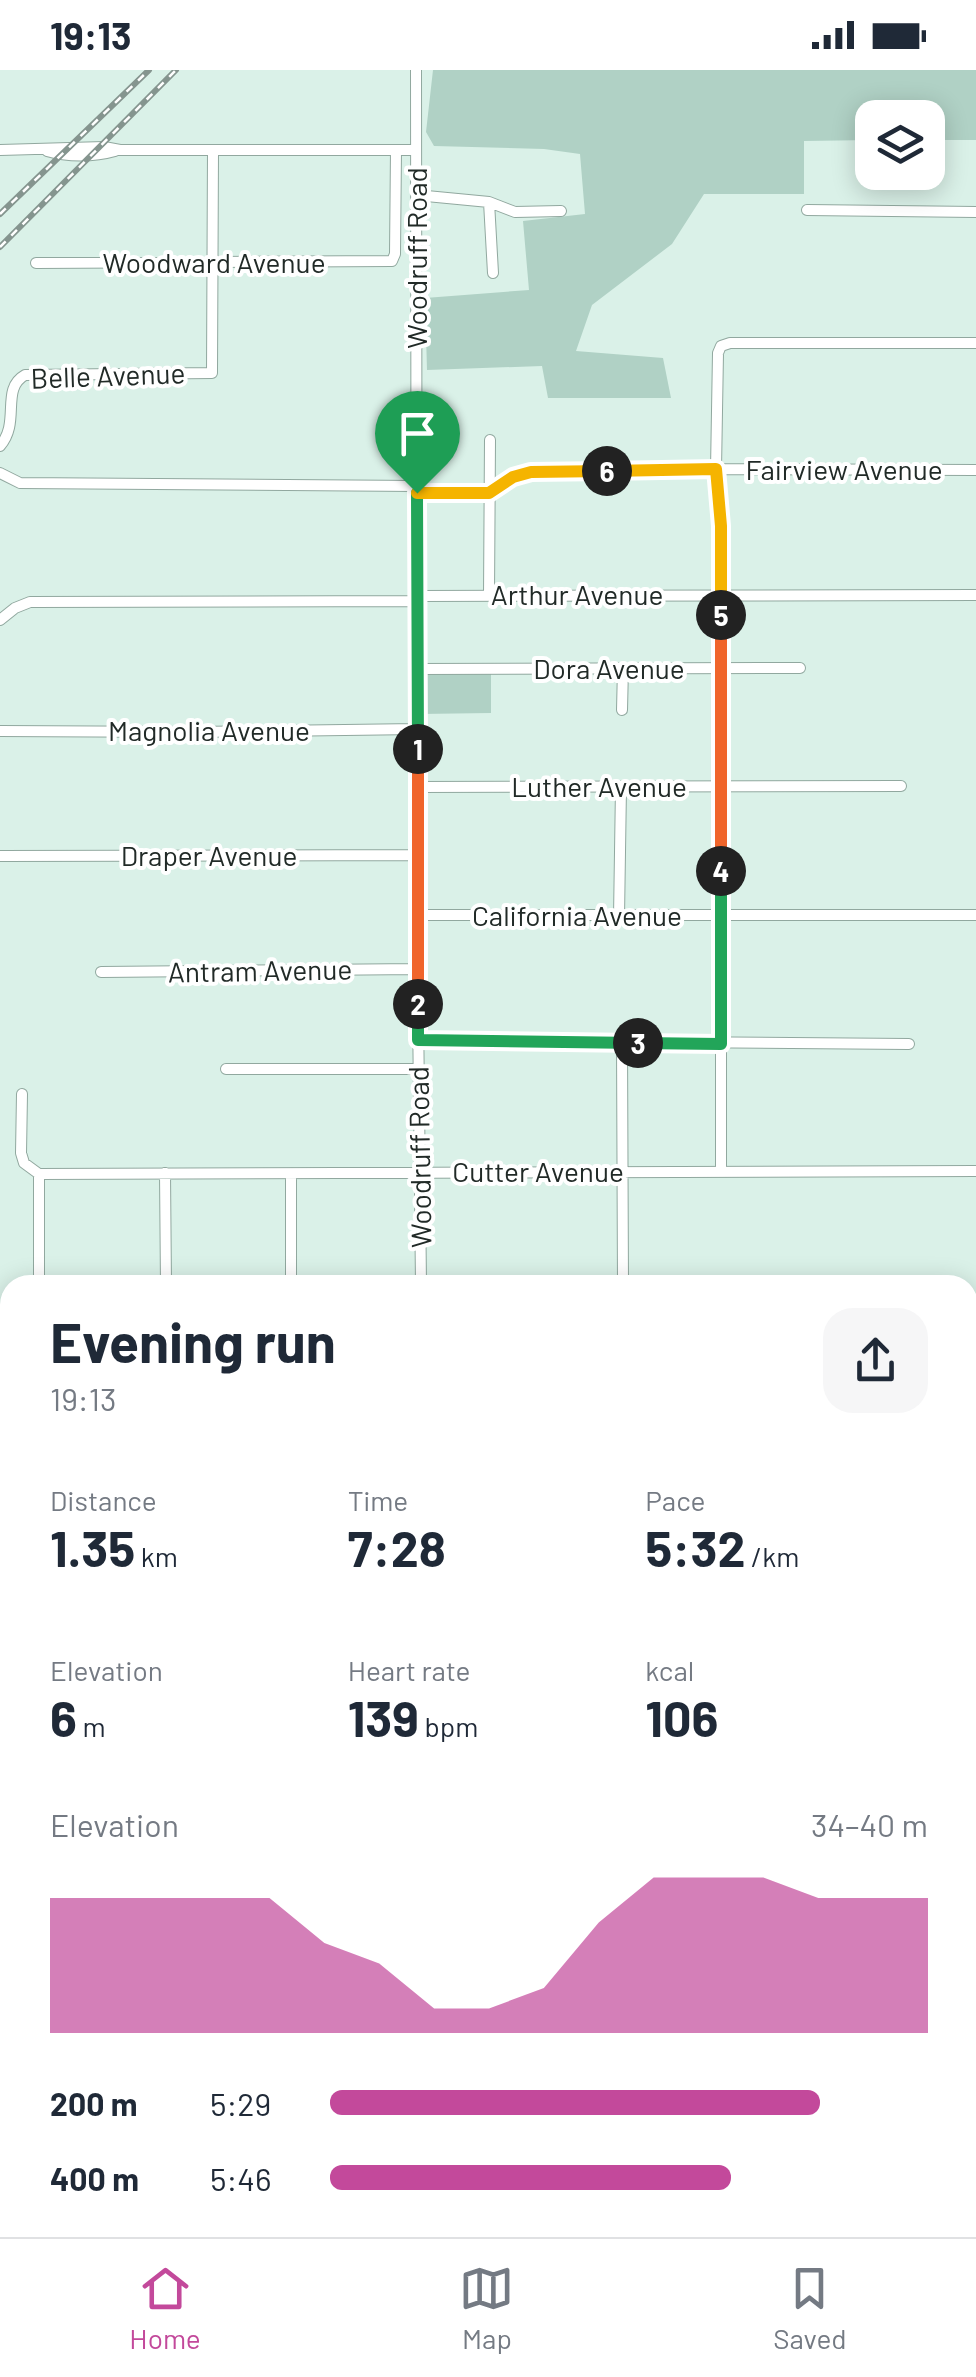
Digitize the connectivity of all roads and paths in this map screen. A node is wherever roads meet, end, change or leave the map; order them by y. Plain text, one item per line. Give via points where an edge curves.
1 (416, 70) edge
2 (0, 150) edge
3 (213, 150) junction
4 (396, 150) junction
5 (416, 150) junction
6 (416, 195) junction
7 (490, 202) junction
8 (807, 210) dead end
9 (561, 212) dead end
10 (976, 212) edge
11 (212, 262) junction
12 (392, 262) joint
13 (36, 263) dead end
14 (494, 273) dead end
15 (976, 343) edge
16 (490, 440) dead end
17 (0, 446) edge
18 (716, 469) junction
19 (976, 470) edge
20 (0, 473) edge
21 (417, 490) junction
22 (489, 493) junction
23 (722, 594) junction
24 (976, 595) edge
25 (489, 596) junction
26 (417, 598) junction
27 (0, 620) edge
28 (622, 668) junction
29 (800, 668) dead end
30 (417, 669) junction
31 (721, 669) junction
32 (622, 710) dead end
33 (417, 729) junction
34 (0, 731) edge
35 (900, 786) dead end
36 (418, 787) junction
37 (621, 787) junction
38 (722, 788) junction
39 (417, 855) junction
40 (0, 856) edge
41 (418, 915) junction
42 (976, 915) edge
43 (721, 916) junction
44 (620, 917) junction
45 (418, 969) junction
46 (101, 972) dead end
47 (418, 1040) junction
48 (622, 1043) junction
49 (721, 1044) junction
50 (908, 1044) dead end
51 (226, 1069) dead end
52 (419, 1069) junction
53 (22, 1094) dead end
54 (721, 1171) junction
55 (976, 1171) edge
56 (421, 1172) junction
57 (622, 1172) junction
58 (166, 1173) junction
59 (40, 1174) junction
60 (291, 1174) junction
61 (39, 1275) edge
62 (166, 1275) edge
63 (291, 1275) edge
64 (421, 1275) edge
65 (623, 1275) edge

1 - 5 street, Woodruff Road
2 - 3 street
3 - 4 street
3 - 11 street
4 - 5 street
4 - 12 street, Woodruff Road
5 - 6 street, Woodruff Road
6 - 7 street
6 - 21 street, Woodruff Road
7 - 9 street via 515,212
7 - 14 street
8 - 10 street
11 - 12 street, Woodward Avenue
11 - 13 street, Woodward Avenue
11 - 17 street, Belle Avenue via 212,373 24,374 11,388 10,429
15 - 18 street via 720,346
16 - 22 street
18 - 19 street, Fairview Avenue
18 - 22 street, Fairview Avenue via 531,472
18 - 23 street
20 - 21 street, Fairview Avenue via 20,483
21 - 22 street, Fairview Avenue
21 - 26 street, Woodruff Road
22 - 25 street
23 - 24 street, Arthur Avenue
23 - 25 street, Arthur Avenue
23 - 31 street
25 - 26 street, Arthur Avenue
26 - 27 street, Arthur Avenue via 30,602
26 - 30 street, Woodruff Road
28 - 30 street, Dora Avenue
28 - 31 street, Dora Avenue
28 - 32 street
29 - 31 street, Dora Avenue
30 - 33 street, Woodruff Road
31 - 38 street
33 - 34 street, Magnolia Avenue
33 - 36 street, Woodruff Road
35 - 38 street, Luther Avenue
36 - 37 street, Luther Avenue
36 - 39 street, Woodruff Road
37 - 38 street, Luther Avenue
37 - 44 street
38 - 43 street
39 - 40 street, Draper Avenue
39 - 41 street, Woodruff Road
41 - 44 street, California Avenue
41 - 45 street, Woodruff Road
42 - 43 street, California Avenue
43 - 44 street, California Avenue
43 - 49 street
45 - 46 street, Antram Avenue
45 - 47 street, Woodruff Road
47 - 48 street
47 - 52 street, Woodruff Road
48 - 49 street
48 - 57 street
49 - 50 street
49 - 54 street
51 - 52 street
52 - 56 street, Woodruff Road
53 - 59 street via 21,1154
54 - 55 street, Cutter Avenue
54 - 57 street, Cutter Avenue
56 - 57 street, Cutter Avenue
56 - 60 street, Cutter Avenue
56 - 64 street, Woodruff Road
57 - 65 street
58 - 59 street, Cutter Avenue
58 - 60 street, Cutter Avenue
58 - 62 street
59 - 61 street
60 - 63 street

